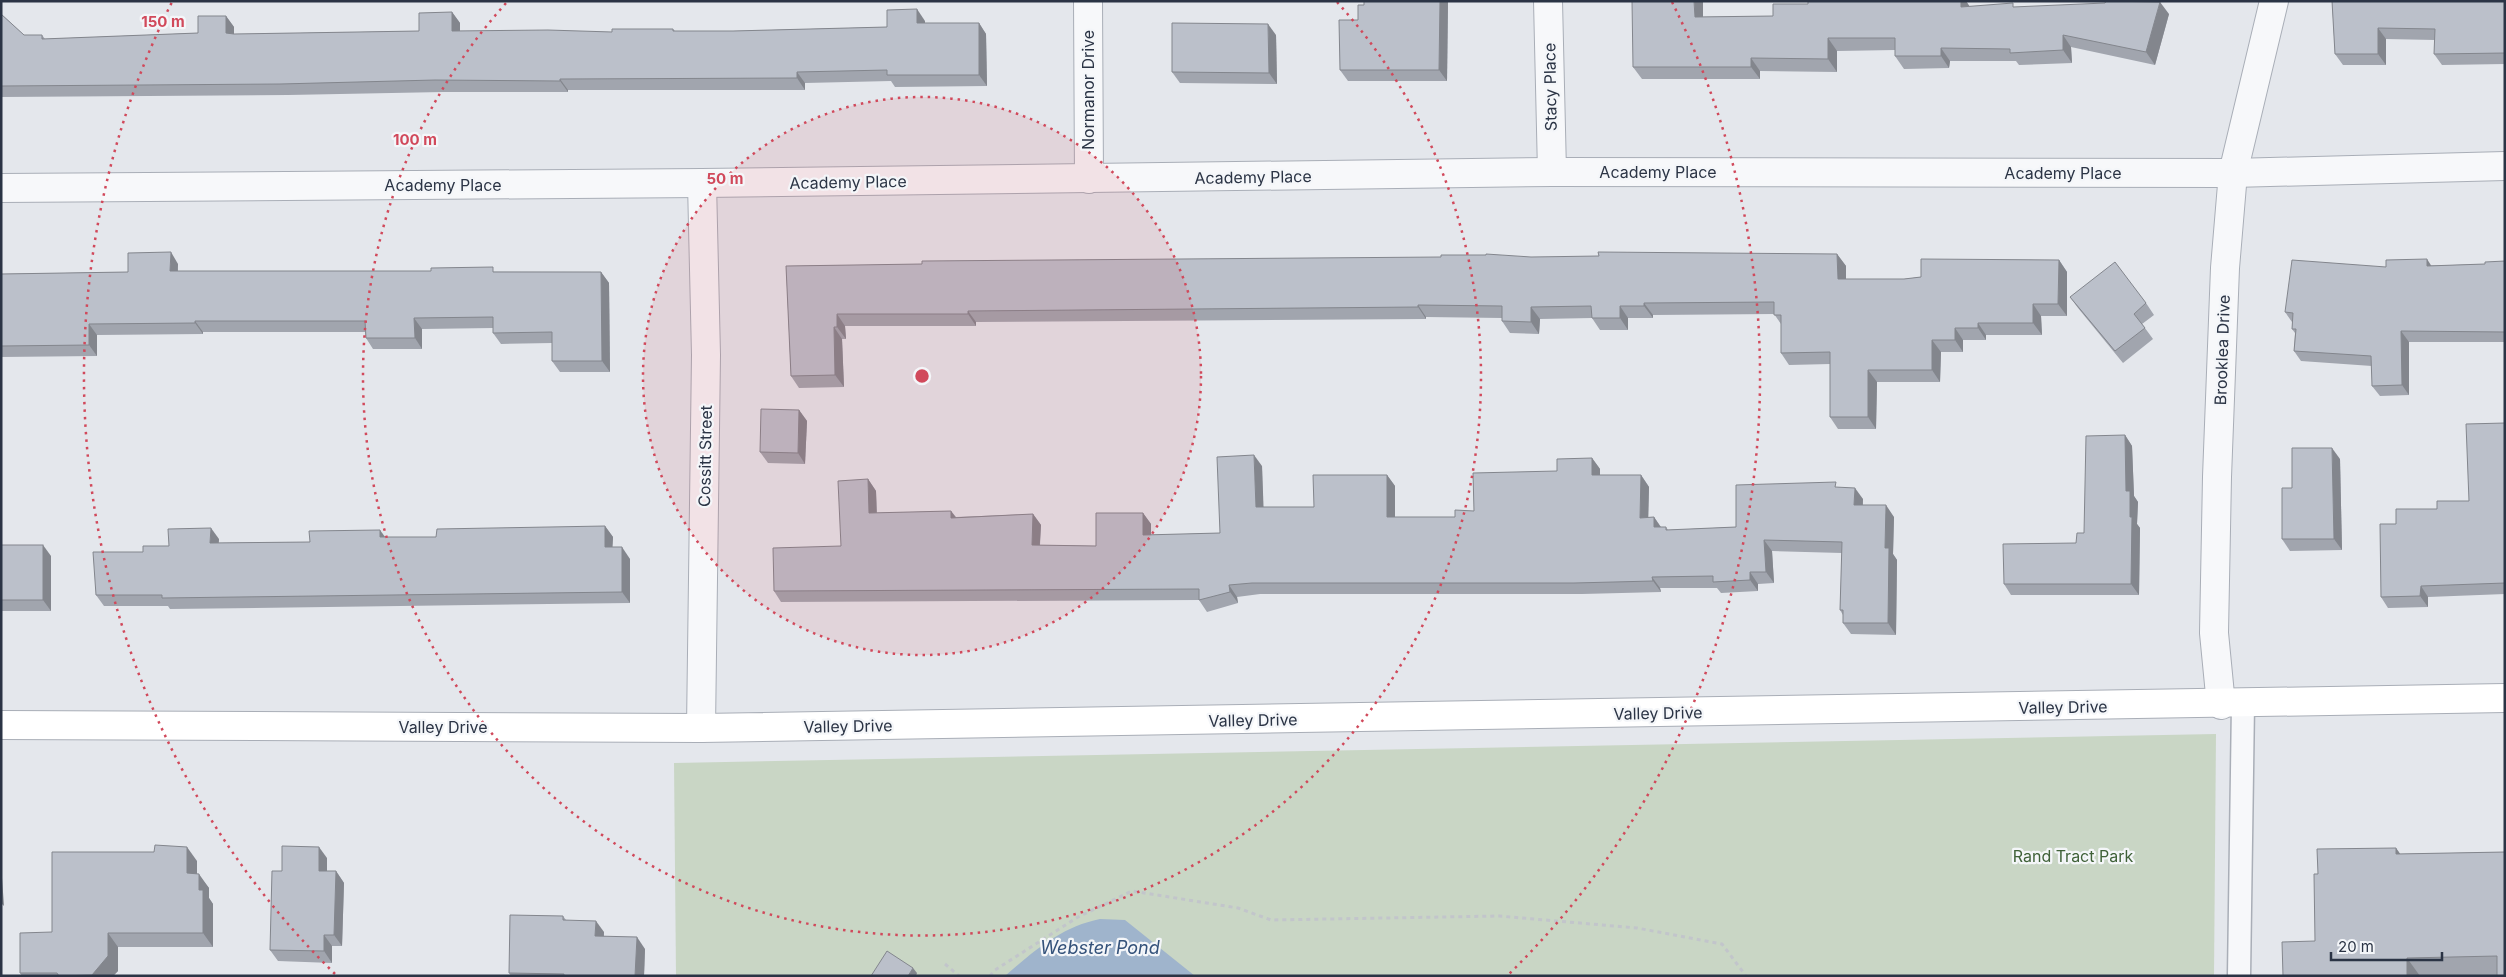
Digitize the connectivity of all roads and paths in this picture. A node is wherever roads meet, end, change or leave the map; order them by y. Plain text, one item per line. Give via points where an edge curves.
1 (1088, 1) edge
2 (1548, 1) edge
3 (2274, 1) edge
4 (2505, 166) edge
5 (1552, 172) junction
6 (2233, 173) junction
7 (1089, 179) junction
8 (702, 183) junction
9 (1, 188) edge
10 (2505, 698) edge
11 (2232, 704) junction
12 (1, 725) edge
13 (702, 728) junction
14 (945, 964) dead end
15 (959, 976) edge
16 (990, 976) edge
17 (1746, 976) edge
18 (2239, 976) edge

1 - 7 street, Normanor Drive
2 - 5 street, Stacy Place
3 - 6 street, Brooklea Drive
4 - 6 street, Academy Place
5 - 6 street, Academy Place
5 - 7 street, Academy Place
6 - 11 street, Brooklea Drive via 2225,268 2214,633
7 - 8 street, Academy Place
8 - 9 street, Academy Place
8 - 13 street, Cossitt Street via 706,355
10 - 11 main road, Valley Drive
11 - 13 main road, Valley Drive
11 - 18 lane
12 - 13 main road, Valley Drive
14 - 15 path
16 - 17 path via 1078,917 1132,891 1238,908 1271,920 1499,916 1637,928 1722,944

